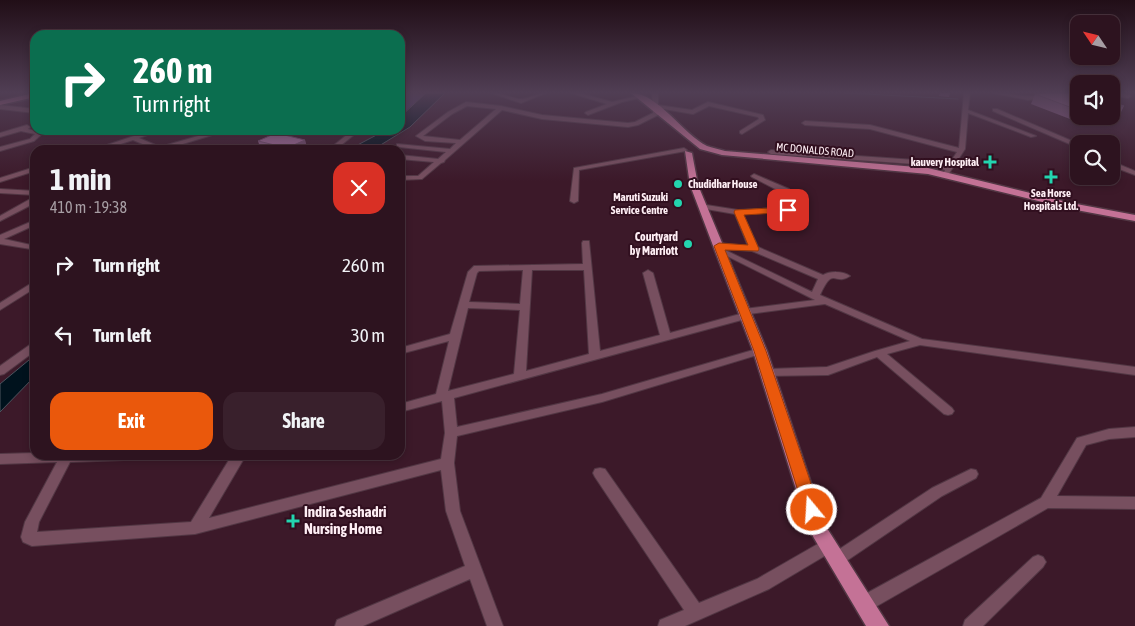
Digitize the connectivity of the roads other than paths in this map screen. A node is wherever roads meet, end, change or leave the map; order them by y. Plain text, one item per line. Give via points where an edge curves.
1 (438, 122) edge
2 (485, 122) edge
3 (598, 122) edge
4 (638, 122) edge
5 (670, 122) edge
6 (758, 122) edge
7 (965, 122) edge
8 (997, 122) edge
9 (1023, 122) edge
10 (805, 123) dead end
11 (30, 126) edge
12 (21, 129) junction
13 (30, 131) edge
14 (742, 132) dead end
15 (1, 135) edge
16 (38, 135) edge
17 (142, 135) edge
18 (209, 135) edge
19 (350, 135) edge
20 (685, 136) junction
21 (1033, 136) dead end
22 (133, 138) junction
23 (462, 142) junction
24 (1070, 142) edge
25 (111, 145) edge
26 (148, 145) edge
27 (176, 145) edge
28 (338, 145) edge
29 (405, 146) edge
30 (0, 149) edge
31 (452, 151) junction
32 (961, 151) junction
33 (772, 152) dead end
34 (693, 153) junction
35 (405, 157) edge
36 (442, 161) junction
37 (1120, 167) edge
38 (30, 171) edge
39 (947, 172) junction
40 (1135, 173) edge
41 (754, 176) dead end
42 (405, 178) edge
43 (0, 180) edge
44 (0, 190) edge
45 (30, 193) edge
46 (574, 201) dead end
47 (30, 203) edge
48 (703, 206) junction
49 (738, 212) junction
50 (0, 218) edge
51 (1135, 218) edge
52 (30, 224) edge
53 (0, 239) edge
54 (586, 243) dead end
55 (28, 247) dead end
56 (720, 248) junction
57 (754, 249) junction
58 (588, 267) junction
59 (528, 269) junction
60 (648, 273) dead end
61 (845, 276) dead end
62 (823, 278) junction
63 (30, 287) edge
64 (815, 296) junction
65 (826, 301) junction
66 (465, 305) junction
67 (0, 307) edge
68 (525, 307) junction
69 (744, 314) junction
70 (455, 336) junction
71 (666, 336) junction
72 (920, 342) junction
73 (30, 350) edge
74 (405, 350) edge
75 (760, 351) junction
76 (879, 353) junction
77 (595, 355) junction
78 (0, 371) edge
79 (1135, 371) edge
80 (768, 373) junction
81 (520, 376) junction
82 (444, 396) junction
83 (405, 407) edge
84 (948, 411) dead end
85 (1135, 432) edge
86 (451, 433) junction
87 (30, 458) edge
88 (0, 459) edge
89 (65, 460) edge
90 (236, 460) edge
91 (447, 463) junction
92 (600, 473) dead end
93 (971, 474) dead end
94 (1046, 502) junction
95 (1135, 503) edge
96 (195, 528) junction
97 (833, 552) junction
98 (1038, 562) dead end
99 (474, 570) junction
100 (864, 604) junction
101 (696, 613) junction
102 (343, 626) edge
103 (496, 626) edge
104 (666, 626) edge
105 (878, 626) edge
106 (971, 626) edge

1 - 23 street via 419,136
2 - 23 street
3 - 4 street via 628,125
5 - 20 main road
6 - 14 street
7 - 32 street
8 - 21 street
9 - 24 street
10 - 32 street via 870,127
11 - 12 street
12 - 13 street
12 - 15 street
16 - 30 street via 32,140
17 - 22 street
18 - 27 street
19 - 28 street
20 - 34 main road
20 - 34 main road
22 - 25 street
22 - 26 street
23 - 31 street
29 - 31 street
31 - 36 street
32 - 39 street
33 - 39 street via 930,164
34 - 39 main road, MC DONALDS ROAD
34 - 46 street via 576,169
34 - 48 main road via 694,185
35 - 36 street
36 - 42 street via 420,178
37 - 40 street
38 - 43 street
39 - 51 main road, MC DONALDS ROAD via 1071,206
41 - 49 street via 786,191 804,209
44 - 45 street
47 - 50 street
48 - 49 street
48 - 56 main road
49 - 57 street
52 - 53 street
53 - 55 street
54 - 58 street
56 - 57 street
56 - 64 street
56 - 69 main road
57 - 62 street
58 - 59 street
58 - 77 street
59 - 66 street via 477,268 473,272
59 - 68 street
60 - 71 street
61 - 62 street
62 - 64 street
63 - 67 street
64 - 65 street
65 - 69 street
65 - 72 street
66 - 68 street
66 - 70 street
68 - 81 street
69 - 71 street
69 - 75 main road
70 - 74 street
70 - 82 street
71 - 77 street
72 - 76 street
72 - 79 street
73 - 78 street
75 - 80 main road
75 - 86 street via 602,398
76 - 80 street via 828,371
76 - 84 street
77 - 81 street
80 - 97 main road via 818,528
81 - 82 street
82 - 83 street
82 - 86 street
85 - 94 street via 1082,441
86 - 91 street
87 - 88 street
89 - 96 street via 32,522 28,537
90 - 96 street
91 - 96 street
91 - 99 street via 454,512
92 - 101 street
93 - 97 street
94 - 95 street
94 - 100 street
97 - 100 main road
97 - 101 street
98 - 106 street
99 - 102 street
99 - 103 street
100 - 105 main road
101 - 104 street

